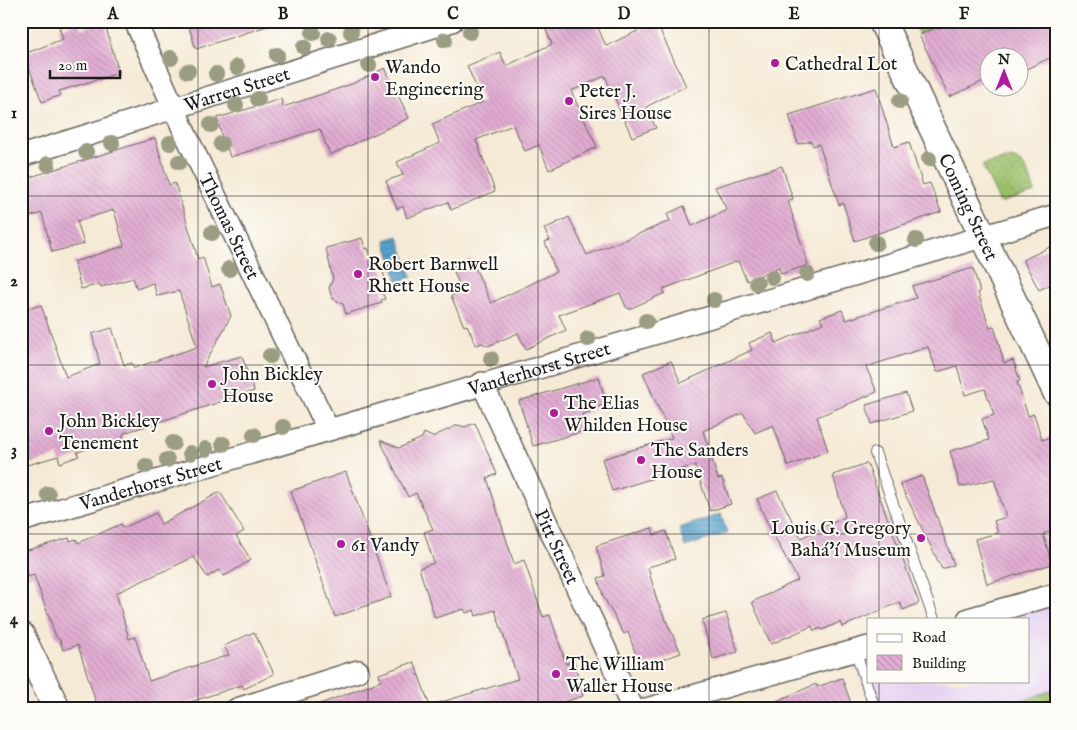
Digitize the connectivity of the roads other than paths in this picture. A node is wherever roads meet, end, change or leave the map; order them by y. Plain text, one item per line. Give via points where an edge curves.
1 (135, 21) edge
2 (452, 21) edge
3 (882, 21) edge
4 (174, 108) junction
5 (21, 156) edge
6 (1056, 215) edge
7 (984, 236) junction
8 (482, 383) junction
9 (1056, 392) edge
10 (328, 429) junction
11 (875, 453) dead end
12 (21, 521) edge
13 (1056, 594) edge
14 (934, 618) edge
15 (972, 618) edge
16 (21, 635) edge
17 (862, 648) edge
18 (867, 671) edge
19 (358, 672) dead end
20 (869, 682) edge
21 (57, 709) edge
22 (237, 709) edge
23 (633, 709) edge
24 (646, 709) edge
25 (875, 709) edge

1 - 4 street, Thomas Street
2 - 4 street, Warren Street
3 - 7 street, Coming Street
4 - 5 street, Warren Street
4 - 10 street, Thomas Street
6 - 7 street, Vanderhorst Street
7 - 8 street, Vanderhorst Street
7 - 9 street, Coming Street
8 - 10 street, Vanderhorst Street
8 - 23 street, Pitt Street
10 - 12 street, Vanderhorst Street
11 - 14 lane
13 - 15 street
16 - 21 street
17 - 18 lane
17 - 24 street
19 - 22 street
20 - 25 lane

